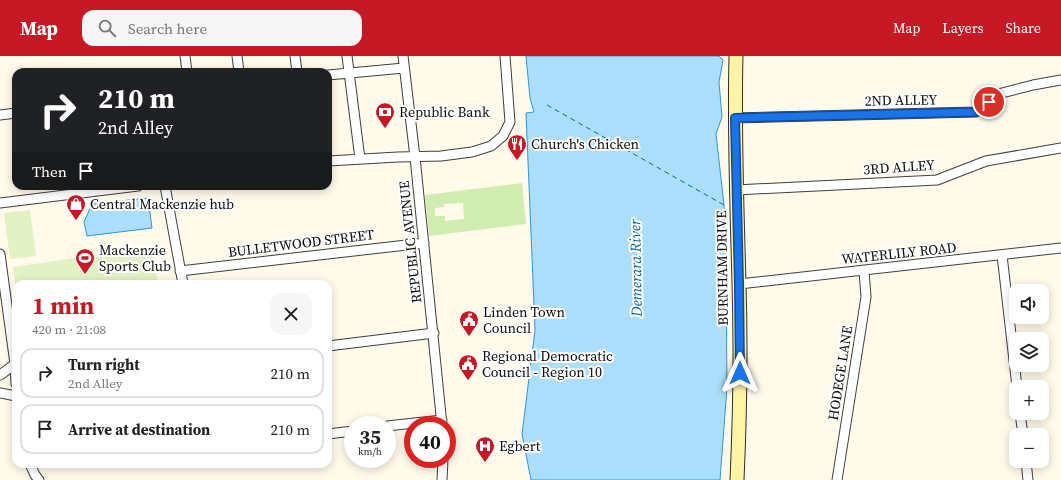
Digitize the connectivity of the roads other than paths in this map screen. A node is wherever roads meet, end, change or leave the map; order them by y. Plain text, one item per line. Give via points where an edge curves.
1 (185, 56) edge
2 (237, 56) edge
3 (295, 56) edge
4 (348, 56) edge
5 (403, 56) edge
6 (505, 56) edge
7 (736, 56) edge
8 (186, 68) edge
9 (238, 68) edge
10 (296, 68) edge
11 (404, 68) junction
12 (350, 73) junction
13 (332, 75) edge
14 (1061, 80) edge
15 (12, 114) edge
16 (0, 115) edge
17 (735, 118) junction
18 (1061, 148) edge
19 (415, 157) junction
20 (360, 159) junction
21 (332, 161) edge
22 (106, 190) edge
23 (166, 190) edge
24 (736, 190) junction
25 (0, 203) edge
26 (424, 243) junction
27 (1061, 248) edge
28 (0, 254) edge
29 (1002, 255) junction
30 (180, 271) junction
31 (864, 271) junction
32 (182, 280) edge
33 (739, 284) junction
34 (2, 296) edge
35 (434, 333) junction
36 (332, 346) edge
37 (12, 348) edge
38 (12, 366) edge
39 (0, 375) edge
40 (1016, 380) edge
41 (0, 393) edge
42 (12, 395) edge
43 (441, 416) edge
44 (344, 432) edge
45 (332, 434) edge
46 (32, 468) edge
47 (443, 468) edge
48 (1027, 468) edge
49 (39, 480) edge
50 (442, 480) edge
51 (737, 480) edge
52 (836, 480) edge
53 (1028, 480) edge

1 - 8 street
2 - 9 street
3 - 10 street
4 - 12 street
5 - 11 street, REPUBLIC AVENUE
6 - 19 street via 510,122 503,136 491,146 472,152
7 - 17 street, BURNHAM DRIVE
11 - 12 street
11 - 19 street, REPUBLIC AVENUE
12 - 13 street
12 - 20 street
14 - 17 street, 2ND ALLEY via 1002,93 976,112
15 - 16 street
17 - 24 street, BURNHAM DRIVE
18 - 24 street, 3RD ALLEY via 986,161 937,180
19 - 20 street
19 - 26 street, REPUBLIC AVENUE
20 - 21 street
22 - 25 street
23 - 30 street
24 - 33 street, BURNHAM DRIVE
26 - 30 street, BULLETWOOD STREET
26 - 35 street, REPUBLIC AVENUE
27 - 29 street, WATERLILY ROAD
28 - 34 street
29 - 31 street, WATERLILY ROAD
29 - 40 street
30 - 32 street
31 - 33 street, WATERLILY ROAD
31 - 52 street, HODEGE LANE via 866,297
33 - 51 street, BURNHAM DRIVE via 740,403
34 - 37 street
35 - 36 street
35 - 43 street, REPUBLIC AVENUE
38 - 39 street
41 - 42 street
44 - 45 street
46 - 49 street
47 - 50 street
48 - 53 street

